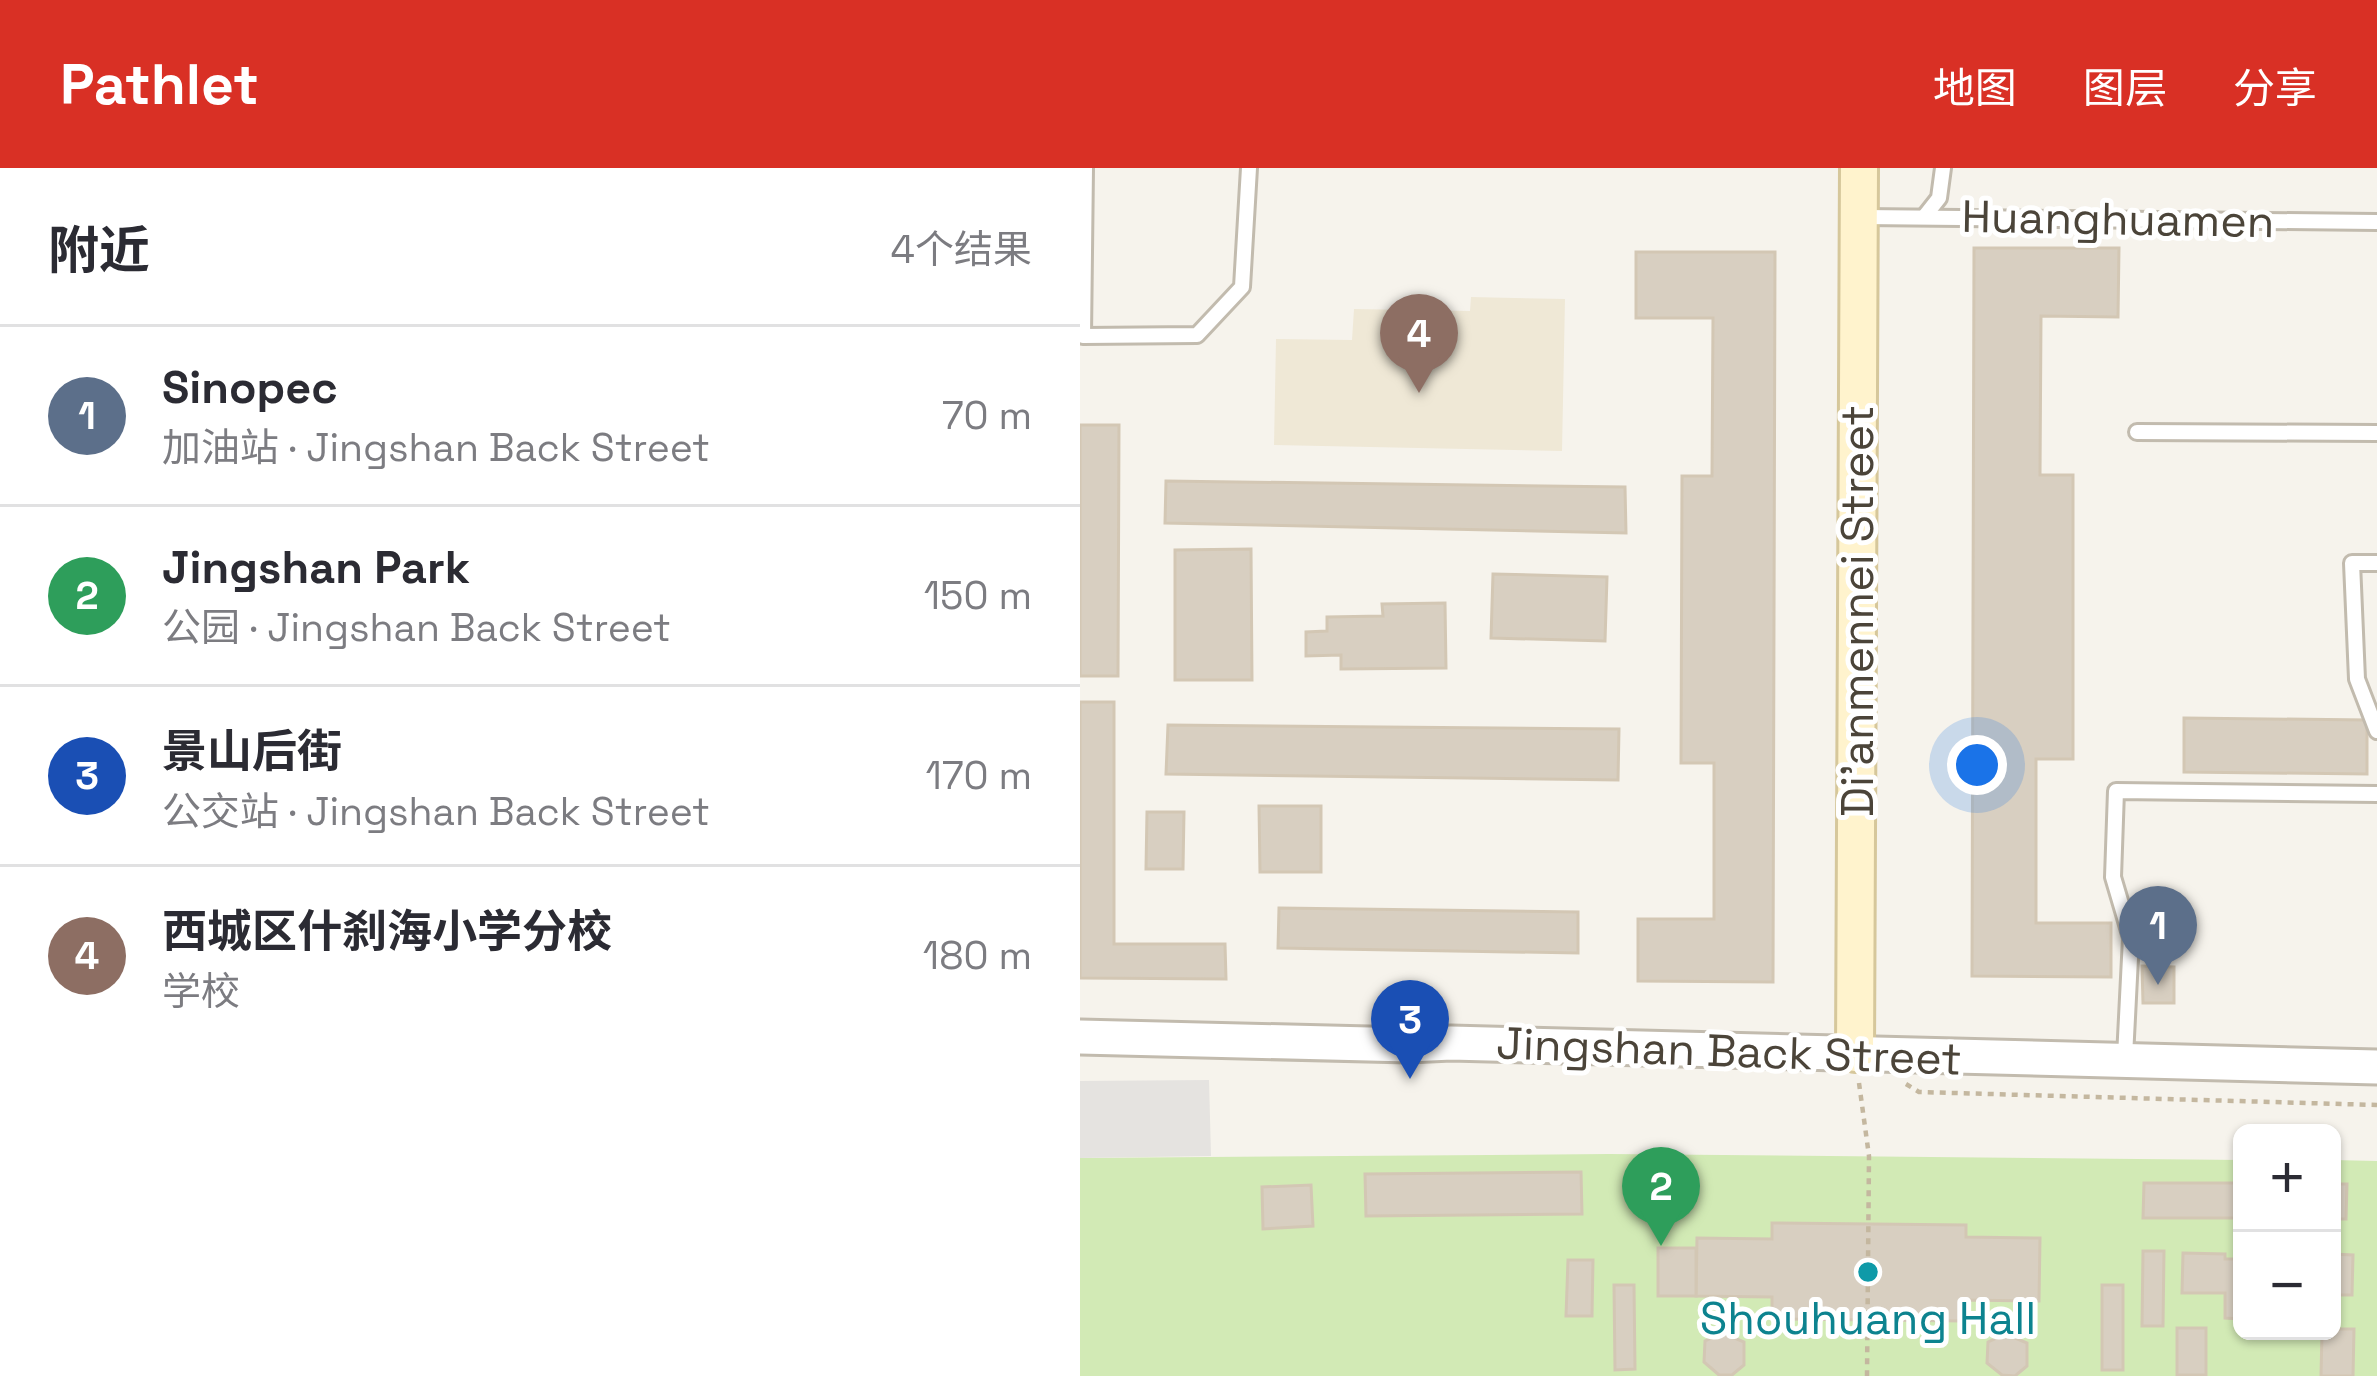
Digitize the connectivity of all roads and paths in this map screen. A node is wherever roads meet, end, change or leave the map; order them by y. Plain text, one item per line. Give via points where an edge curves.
1 (1085, 168) edge
2 (1249, 168) edge
3 (1859, 168) edge
4 (1943, 168) edge
5 (1924, 217) junction
6 (1858, 218) junction
7 (2377, 222) edge
8 (2137, 432) dead end
9 (2377, 433) edge
10 (2377, 563) edge
11 (2377, 731) edge
12 (2377, 794) edge
13 (1080, 1037) edge
14 (1855, 1054) junction
15 (2125, 1062) junction
16 (2377, 1067) edge
17 (1903, 1082) dead end
18 (2377, 1105) edge
19 (1867, 1376) edge

1 - 2 lane via 1083,336 1197,335 1242,287
3 - 6 main road, Di'anmennei Street
4 - 5 lane via 1939,198
5 - 6 lane, Huanghuamen
5 - 7 lane, Huanghuamen
6 - 14 main road, Di'anmennei Street
8 - 9 lane
10 - 11 lane via 2352,563 2357,679
12 - 15 lane via 2116,791 2113,877 2131,938
13 - 14 street, Jingshan Back Street
14 - 15 street, Jingshan Back Street
14 - 19 path via 1869,1156
15 - 16 street, Jingshan Back Street
17 - 18 path via 1919,1092

